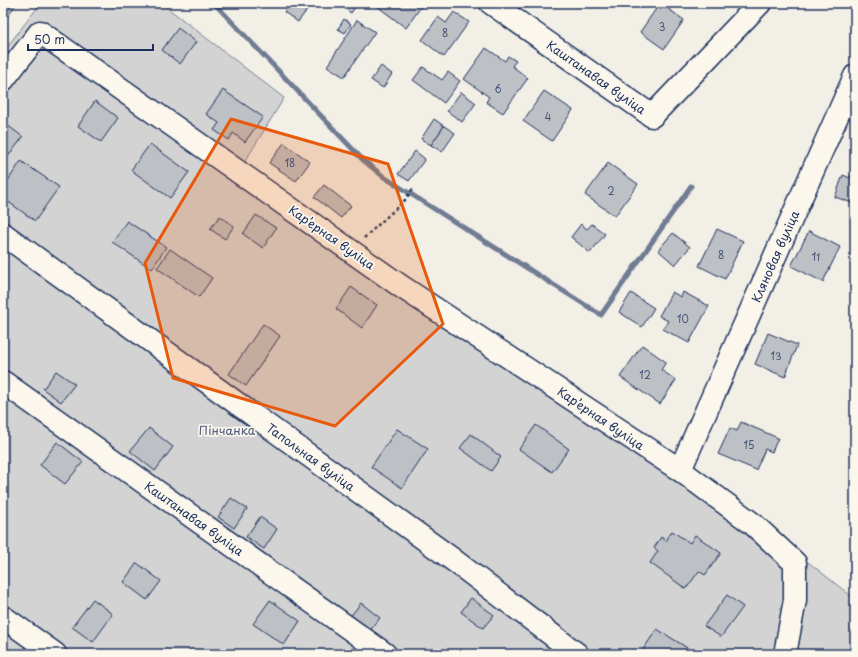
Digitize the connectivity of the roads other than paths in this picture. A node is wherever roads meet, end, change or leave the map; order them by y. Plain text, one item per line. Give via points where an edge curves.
1 (492, 3) edge
2 (760, 3) edge
3 (855, 76) edge
4 (3, 80) edge
5 (3, 234) edge
6 (3, 382) edge
7 (680, 470) junction
8 (3, 617) edge
9 (55, 654) edge
10 (385, 654) edge
11 (577, 654) edge
12 (785, 654) edge

1 - 2 street, Каштанавая вуліца via 652,116
3 - 7 street, Кляновая вуліца
4 - 7 street, Карʼерная вуліца via 40,32 402,287
5 - 11 street, Тапольная вуліца via 452,558
6 - 10 street, Каштанавая вуліца
7 - 12 street, Карʼерная вуліца via 753,524 795,563 795,600
8 - 9 street

